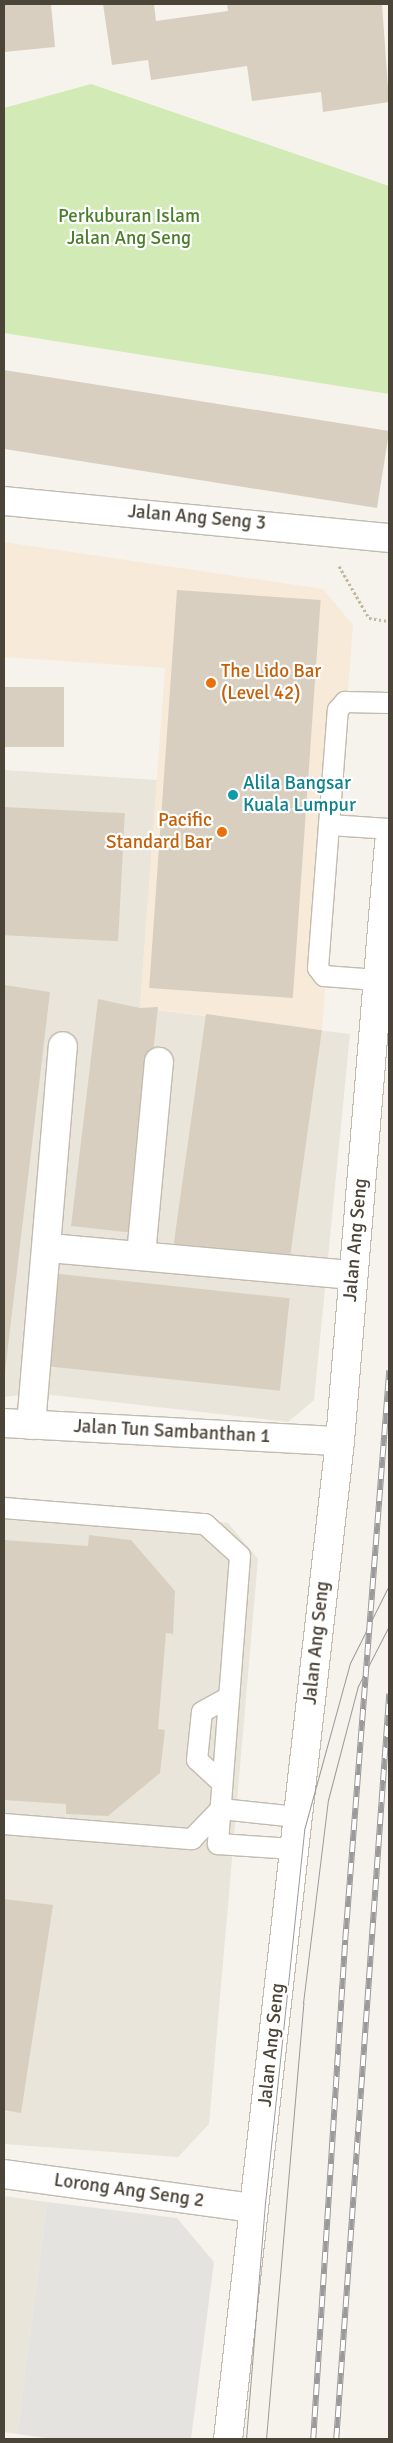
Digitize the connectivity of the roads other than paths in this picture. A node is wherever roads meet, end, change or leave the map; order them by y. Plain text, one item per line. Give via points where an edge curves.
1 (4, 501) edge
2 (389, 538) edge
3 (389, 703) edge
4 (329, 826) junction
5 (389, 829) edge
6 (389, 844) edge
7 (377, 980) junction
8 (63, 1046) dead end
9 (159, 1062) dead end
10 (49, 1248) junction
11 (141, 1255) junction
12 (353, 1274) junction
13 (4, 1423) edge
14 (31, 1425) junction
15 (340, 1441) junction
16 (4, 1508) edge
17 (229, 1697) junction
18 (222, 1783) junction
19 (221, 1809) junction
20 (297, 1817) junction
21 (4, 1824) edge
22 (294, 1849) junction
23 (4, 2174) edge
24 (253, 2208) junction
25 (228, 2439) edge

1 - 2 street, Jalan Ang Seng 3
3 - 4 lane via 345,702 338,710
4 - 5 lane
4 - 7 lane via 318,968 324,976
6 - 7 street, Jalan Ang Seng
7 - 12 street, Jalan Ang Seng
8 - 10 street
9 - 11 street
10 - 11 street
10 - 14 street
11 - 12 street
12 - 15 street, Jalan Ang Seng
13 - 14 street, Jalan Tun Sambanthan 1
14 - 15 street, Jalan Tun Sambanthan 1
15 - 20 street, Jalan Ang Seng
16 - 17 lane via 205,1524 240,1556
17 - 18 lane
17 - 18 lane via 202,1712 197,1760
18 - 19 lane
19 - 20 lane
19 - 21 lane via 192,1839
19 - 22 lane via 218,1844
20 - 22 street, Jalan Ang Seng
22 - 24 street, Jalan Ang Seng
23 - 24 street, Lorong Ang Seng 2
24 - 25 street, Jalan Ang Seng

